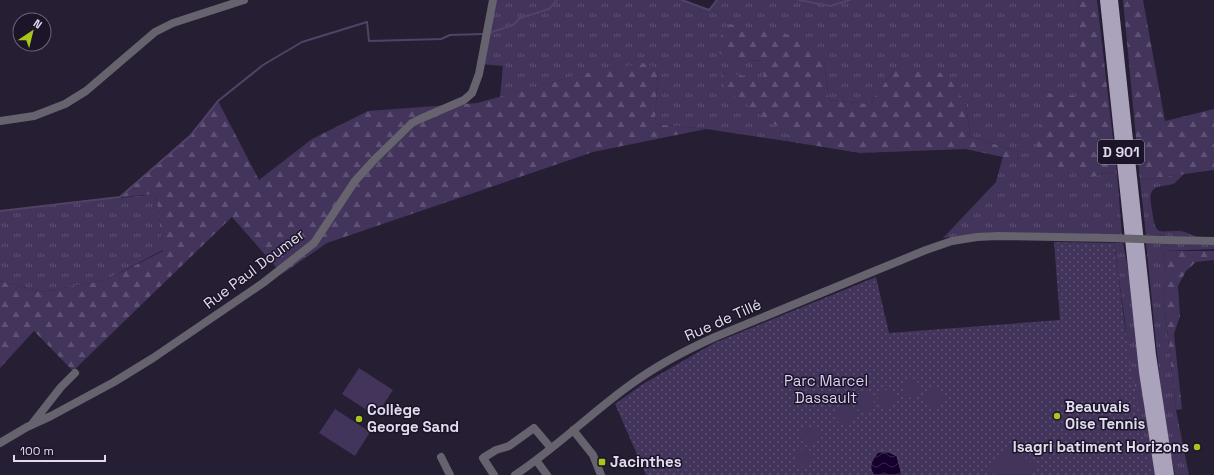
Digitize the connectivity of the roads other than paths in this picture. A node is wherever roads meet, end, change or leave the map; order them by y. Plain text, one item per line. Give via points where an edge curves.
1 (244, 0) edge
2 (493, 0) edge
3 (1105, 0) edge
4 (1113, 0) edge
5 (0, 121) edge
6 (1214, 241) edge
7 (75, 373) dead end
8 (32, 424) junction
9 (573, 430) junction
10 (0, 443) edge
11 (551, 448) junction
12 (440, 457) dead end
13 (536, 460) junction
14 (450, 475) edge
15 (494, 475) edge
16 (515, 475) edge
17 (548, 475) edge
18 (601, 475) edge
19 (1160, 475) edge
20 (1169, 475) edge

1 - 5 street via 173,23 155,32 86,91 65,104 34,116
2 - 8 street, Rue Paul Doumer via 479,74 472,93 464,100 412,123 355,181 314,243 256,289 149,361 102,389
3 - 19 main road, D 901 via 1144,372
4 - 20 main road, D 901 via 1151,355
6 - 9 street, Rue de Tillé, bridge via 1006,235 968,238 944,244 699,345 637,380
7 - 8 street
8 - 10 street, Rue Paul Doumer
9 - 11 street, Rue de Tillé
9 - 18 street via 593,455
11 - 13 street, Rue de Tillé
11 - 15 street via 534,428 509,446 483,458
12 - 14 street
13 - 16 street, Rue de Tillé
13 - 17 street

